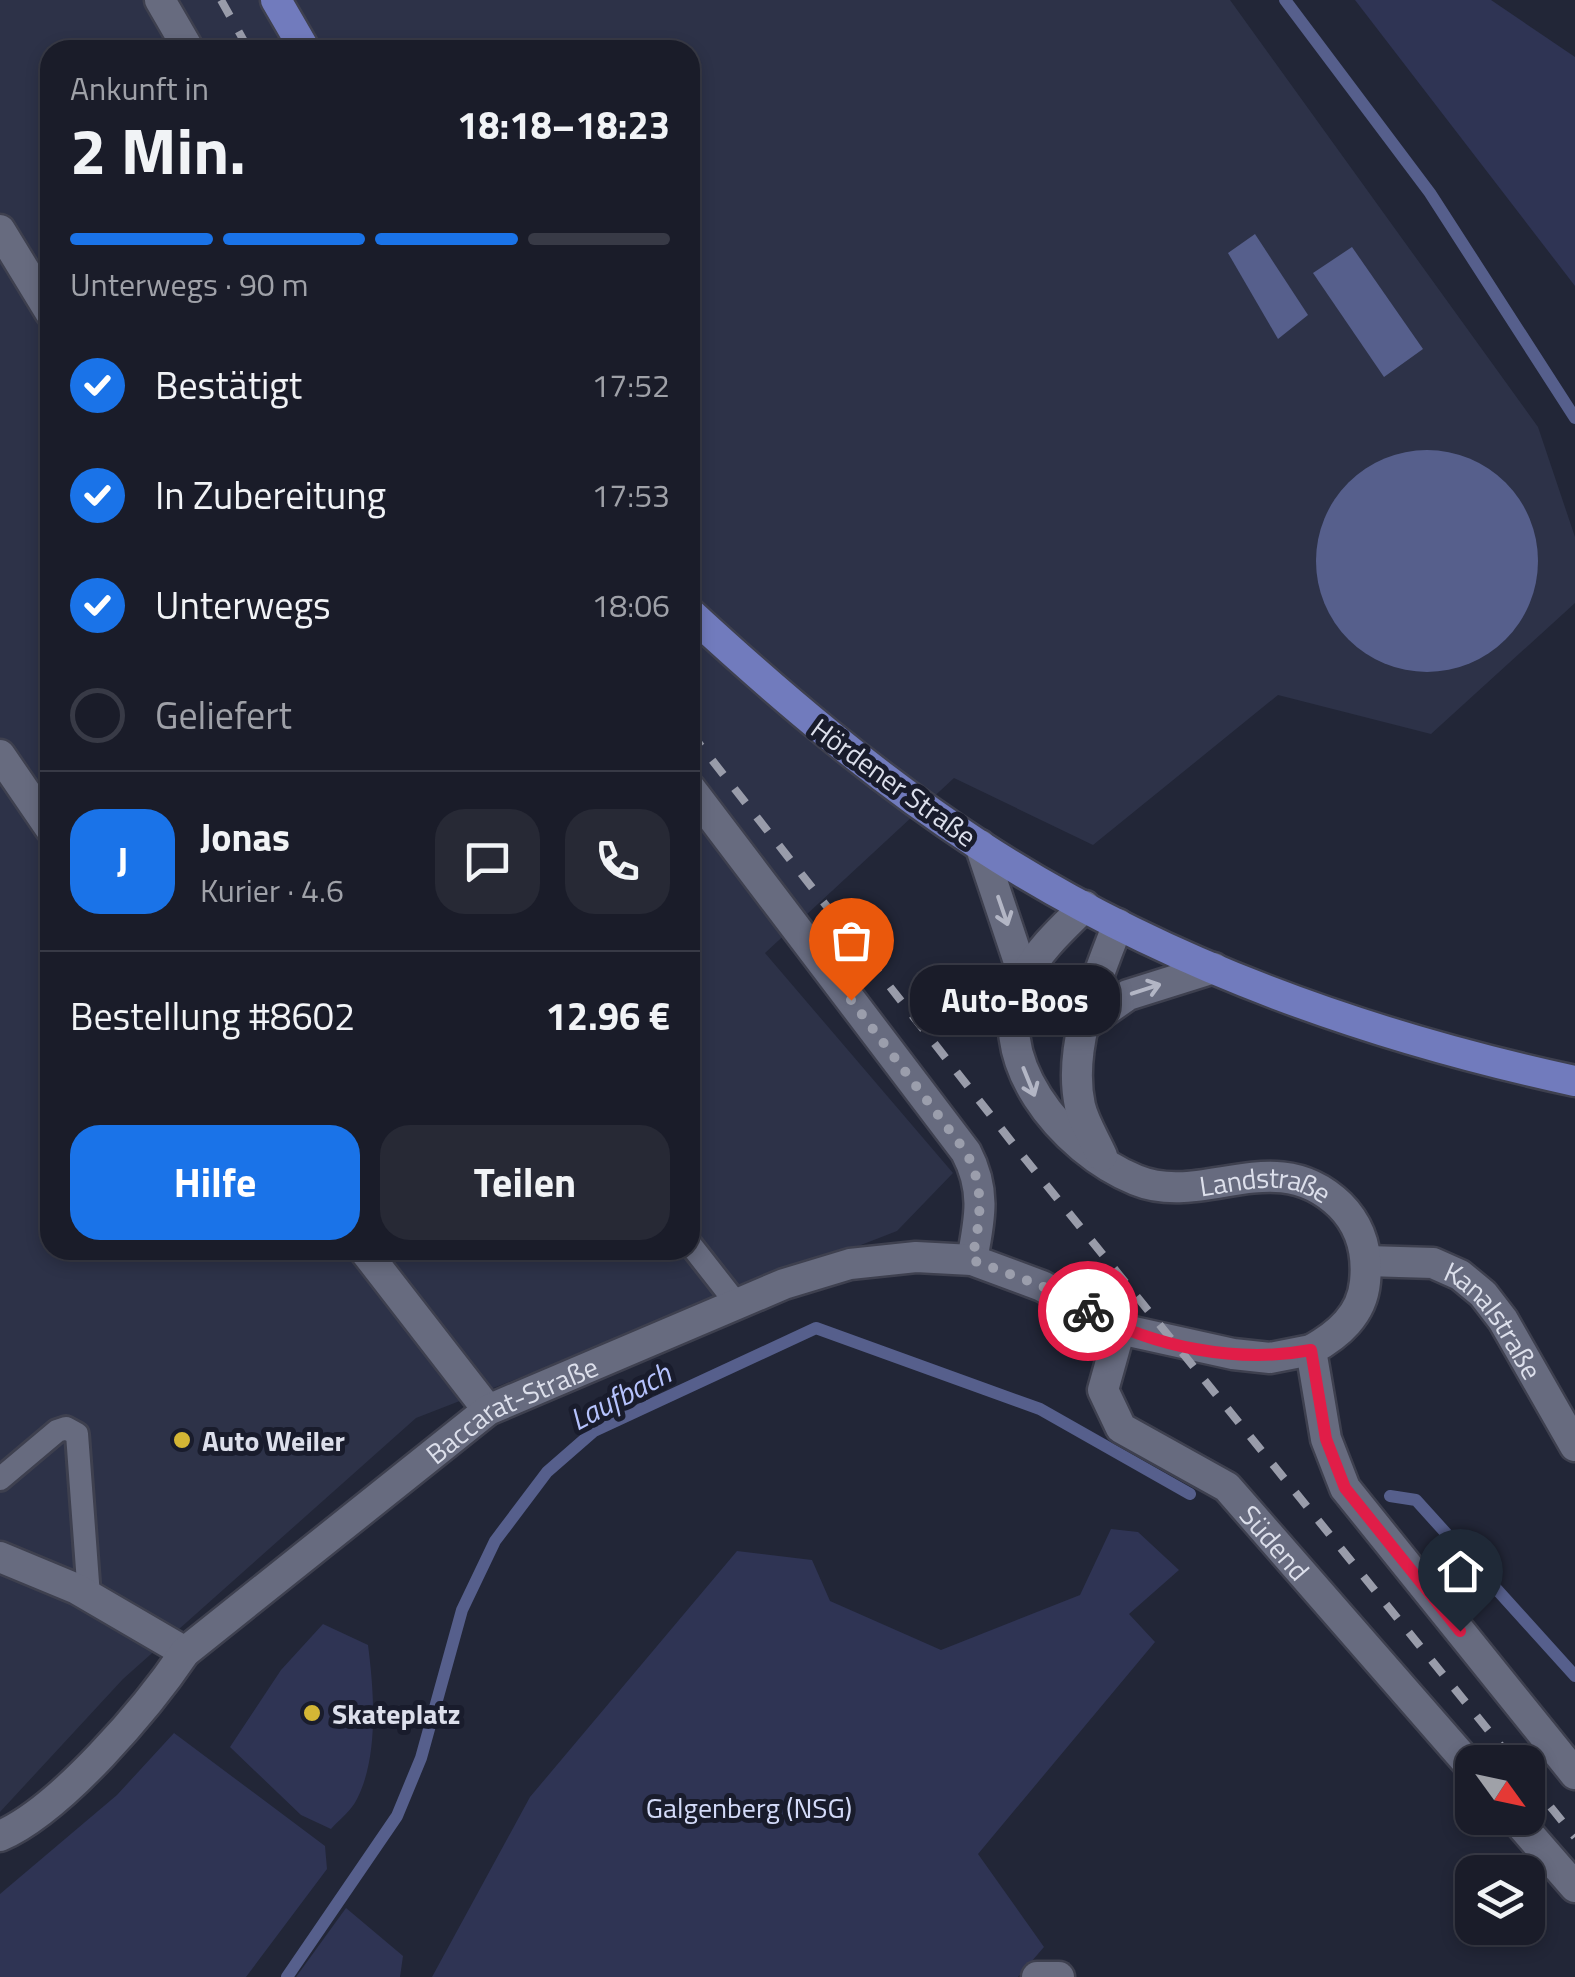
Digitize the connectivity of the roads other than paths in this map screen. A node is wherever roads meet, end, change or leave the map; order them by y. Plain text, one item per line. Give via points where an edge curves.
1 (160, 0) edge
2 (276, 0) edge
3 (183, 40) edge
4 (298, 40) edge
5 (0, 230) edge
6 (40, 296) edge
7 (700, 622) edge
8 (0, 755) edge
9 (700, 801) edge
10 (40, 813) edge
11 (980, 846) junction
12 (1086, 906) junction
13 (1118, 924) junction
14 (1214, 968) junction
15 (1024, 977) junction
16 (1085, 1025) junction
17 (1575, 1080) edge
18 (1105, 1164) junction
19 (700, 1256) edge
20 (372, 1260) edge
21 (972, 1260) junction
22 (1368, 1261) junction
23 (738, 1304) junction
24 (1120, 1329) junction
25 (1311, 1350) junction
26 (488, 1410) junction
27 (1575, 1446) edge
28 (0, 1479) edge
29 (0, 1558) edge
30 (89, 1596) junction
31 (185, 1652) junction
32 (1455, 1749) edge
33 (1575, 1774) edge
34 (1530, 1835) edge
35 (0, 1836) edge
36 (1575, 1887) edge
37 (1037, 1977) edge
38 (1059, 1977) edge

1 - 3 street
2 - 4 main road
5 - 6 street
7 - 11 main road, Hördener Straße via 789,704
8 - 10 street
9 - 21 street via 966,1152 982,1203
11 - 12 main road, Hördener Straße
11 -> 15 street
12 - 13 main road, Hördener Straße
12 - 15 street, Landstraße
13 - 14 main road, Hördener Straße
13 - 16 street
16 -> 14 street via 1128,995
14 - 17 main road, Hördener Straße via 1377,1029
15 -> 18 street, Landstraße via 1014,1018 1018,1054 1035,1097
16 - 18 street via 1077,1066 1080,1107
18 - 22 street, Landstraße via 1138,1182 1170,1187 1249,1177 1315,1186 1351,1216
19 - 23 lane
20 - 26 street
21 - 23 street, Baccarat-Straße via 850,1264
21 - 24 street, Baccarat-Straße via 1042,1286
22 - 25 street via 1352,1317 1336,1337
22 - 27 street, Kanalstraße via 1434,1263 1482,1294
23 - 26 street, Baccarat-Straße
24 - 25 street, Baccarat-Straße via 1233,1354 1270,1358
24 - 32 street, Südend via 1103,1390 1122,1428 1227,1487
25 - 33 street via 1326,1439 1345,1488
26 - 31 street, Baccarat-Straße
28 - 30 lane via 58,1431 77,1434
29 - 30 street
30 - 31 street
31 - 35 street, Baccarat-Straße via 156,1696 61,1792
34 - 36 street
37 - 38 street

